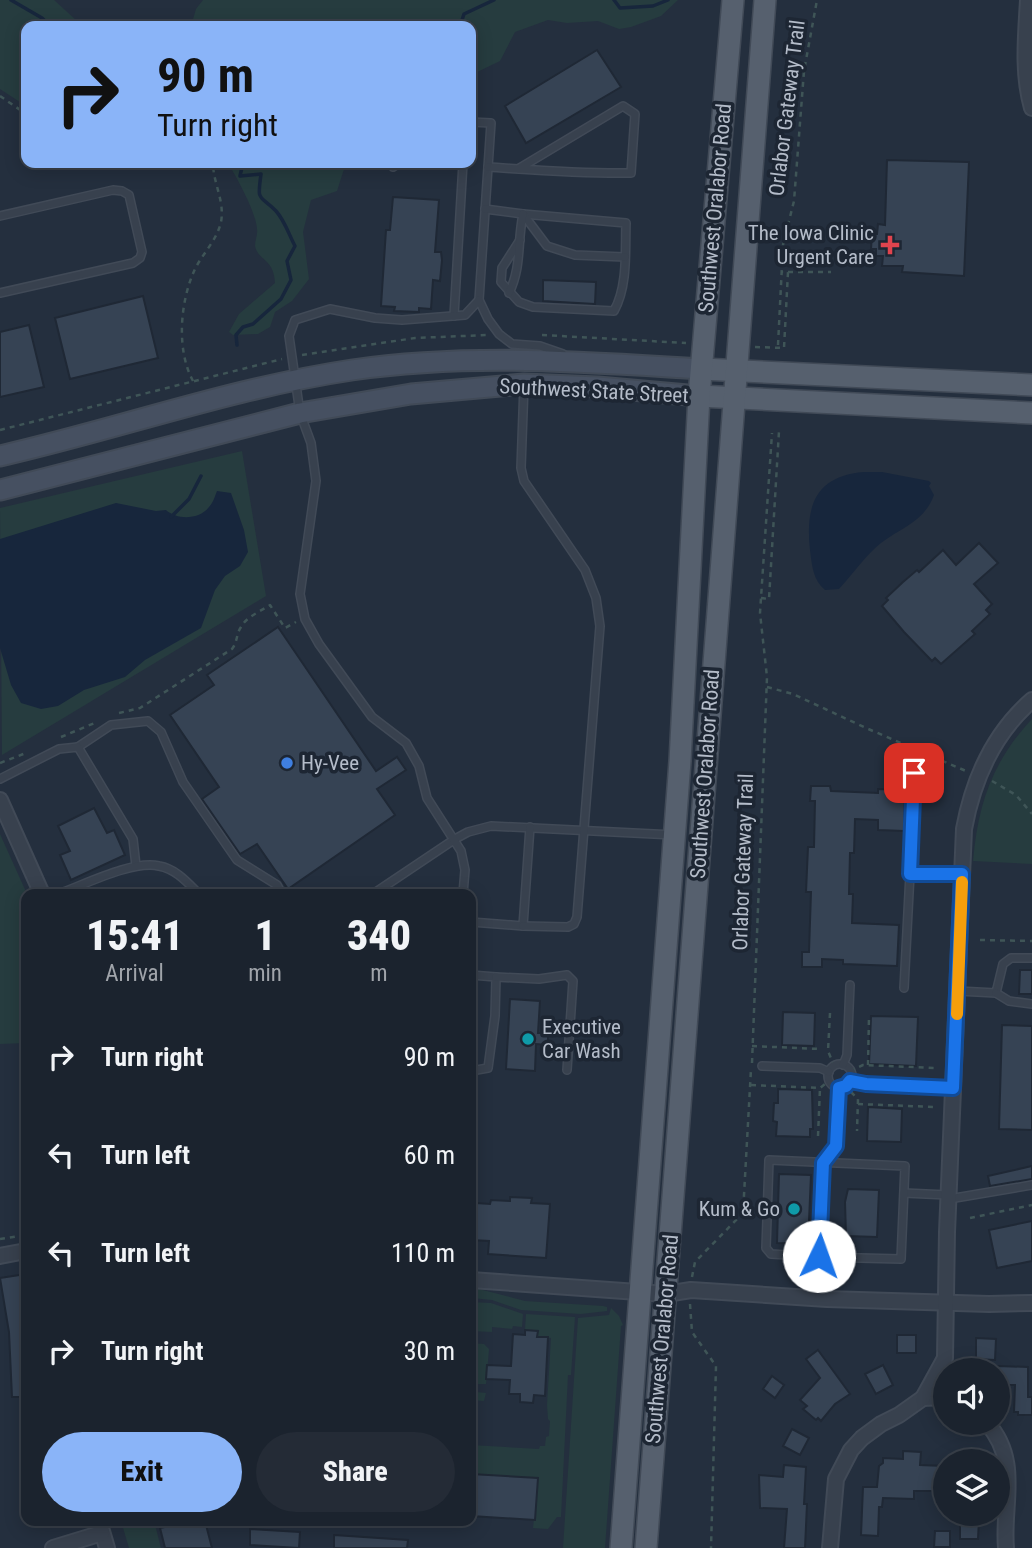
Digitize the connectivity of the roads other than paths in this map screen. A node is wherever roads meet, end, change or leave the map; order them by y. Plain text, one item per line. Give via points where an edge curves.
1 (733, 0) edge
2 (765, 0) edge
3 (1028, 0) edge
4 (1032, 108) edge
5 (476, 122) edge
6 (488, 167) junction
7 (463, 168) edge
8 (519, 169) junction
9 (485, 209) junction
10 (523, 214) junction
11 (0, 216) edge
12 (520, 240) junction
13 (625, 257) junction
14 (0, 292) edge
15 (509, 293) junction
16 (479, 300) junction
17 (454, 316) junction
18 (587, 362) junction
19 (702, 369) junction
20 (737, 370) junction
21 (296, 380) junction
22 (524, 384) junction
23 (1032, 385) edge
24 (699, 396) junction
25 (734, 398) junction
26 (1032, 413) edge
27 (300, 414) junction
28 (0, 456) edge
29 (0, 490) edge
30 (1032, 700) edge
31 (78, 747) junction
32 (914, 773) dead end
33 (0, 779) edge
34 (0, 800) edge
35 (530, 827) junction
36 (585, 830) junction
37 (674, 835) junction
38 (455, 839) junction
39 (136, 866) junction
40 (910, 874) junction
41 (962, 874) junction
42 (40, 889) edge
43 (72, 889) edge
44 (194, 889) edge
45 (280, 889) edge
46 (380, 889) edge
47 (463, 889) edge
48 (476, 922) edge
49 (523, 926) junction
50 (1032, 958) edge
51 (476, 975) edge
52 (496, 977) junction
53 (850, 985) dead end
54 (904, 988) dead end
55 (958, 991) junction
56 (996, 993) junction
57 (1032, 1004) edge
58 (844, 1065) junction
59 (762, 1066) dead end
60 (832, 1069) junction
61 (476, 1070) edge
62 (567, 1070) dead end
63 (845, 1085) junction
64 (953, 1088) junction
65 (823, 1163) junction
66 (1032, 1185) edge
67 (904, 1193) junction
68 (950, 1197) junction
69 (21, 1252) edge
70 (0, 1256) edge
71 (819, 1256) junction
72 (476, 1280) edge
73 (640, 1292) junction
74 (666, 1294) junction
75 (817, 1298) junction
76 (946, 1303) junction
77 (1032, 1303) edge
78 (948, 1358) edge
79 (933, 1384) edge
80 (923, 1398) junction
81 (933, 1398) edge
82 (994, 1435) edge
83 (101, 1527) edge
84 (53, 1548) edge
85 (107, 1548) edge
86 (621, 1548) edge
87 (646, 1548) edge
88 (830, 1548) edge
89 (1006, 1548) edge

1 - 19 main road, Southwest Oralabor Road
2 - 20 main road, Southwest Oralabor Road
3 - 4 street via 1025,62
5 - 6 lane via 491,123
6 - 8 lane
6 - 9 lane
7 - 17 lane
8 - 8 lane via 631,173 635,114 623,106
9 - 10 lane
9 - 16 lane
10 - 12 lane
10 - 13 lane via 547,246 575,255
10 - 13 lane via 626,223
11 - 14 lane via 122,191 129,195 142,251 133,264
12 - 15 lane via 519,264
12 - 15 lane via 502,268 501,282
13 - 15 lane via 614,311 543,309 519,302
16 - 17 lane via 464,315
16 - 18 lane via 499,334 512,344 540,346
17 - 21 lane via 402,320 330,309 295,320 289,336
18 - 19 main road, Southwest State Street
18 - 21 main road, Southwest State Street via 447,360
19 - 20 main road, Southwest State Street
19 - 24 main road, Southwest Oralabor Road
20 - 23 main road, Southwest State Street
20 - 25 main road, Southwest Oralabor Road
21 - 27 lane
21 - 28 main road, Southwest State Street
22 - 24 main road, Southwest State Street
22 - 27 main road, Southwest State Street via 411,394
22 - 36 lane via 524,481 585,570 596,598 599,638
24 - 25 main road, Southwest State Street
24 - 37 main road, Southwest Oralabor Road
25 - 26 main road, Southwest State Street
25 - 74 main road, Southwest Oralabor Road
27 - 29 main road, Southwest State Street
27 - 38 lane via 311,443 316,481 300,594 305,618 372,718 406,743 419,766 427,798
30 - 41 street via 993,745 979,776 964,829
31 - 33 lane via 59,749
31 - 39 lane via 133,839
31 - 45 lane via 111,725 148,721 161,733 183,782 237,860
32 - 40 lane
34 - 42 street
35 - 36 lane
35 - 38 lane via 491,826
35 - 49 lane
36 - 37 lane
36 - 49 lane via 574,924 562,928
37 - 73 main road, Southwest Oralabor Road
38 - 46 lane
38 - 47 lane via 465,870
39 - 43 lane
39 - 44 lane via 159,866 182,876
40 - 41 lane
40 - 54 lane
41 - 55 street
48 - 49 lane
50 - 56 lane via 1011,958 1003,964
51 - 52 lane
52 - 61 lane via 488,1068
52 - 62 lane via 567,975 573,981
53 - 58 lane
55 - 56 lane
55 - 64 street
56 - 57 lane via 1009,1001
58 - 60 lane
58 - 63 lane via 850,1071
59 - 60 lane
60 - 63 lane via 829,1081
63 - 64 lane
63 - 65 lane via 836,1146
64 - 68 street
65 - 67 lane via 905,1166
65 - 71 lane
65 - 71 lane via 769,1160 766,1248 771,1254
66 - 68 lane
67 - 68 lane
67 - 71 lane via 901,1259
68 - 76 street
69 - 70 street
71 - 75 lane
72 - 73 street
73 - 74 street
73 - 86 main road, Southwest Oralabor Road
74 - 75 street via 691,1290
74 - 87 main road, Southwest Oralabor Road
75 - 76 street
76 - 77 street
76 - 78 street
79 - 80 street
80 - 81 street
80 - 88 street via 881,1424 851,1450 836,1479
82 - 89 street via 1008,1472
83 - 84 street
83 - 85 street

